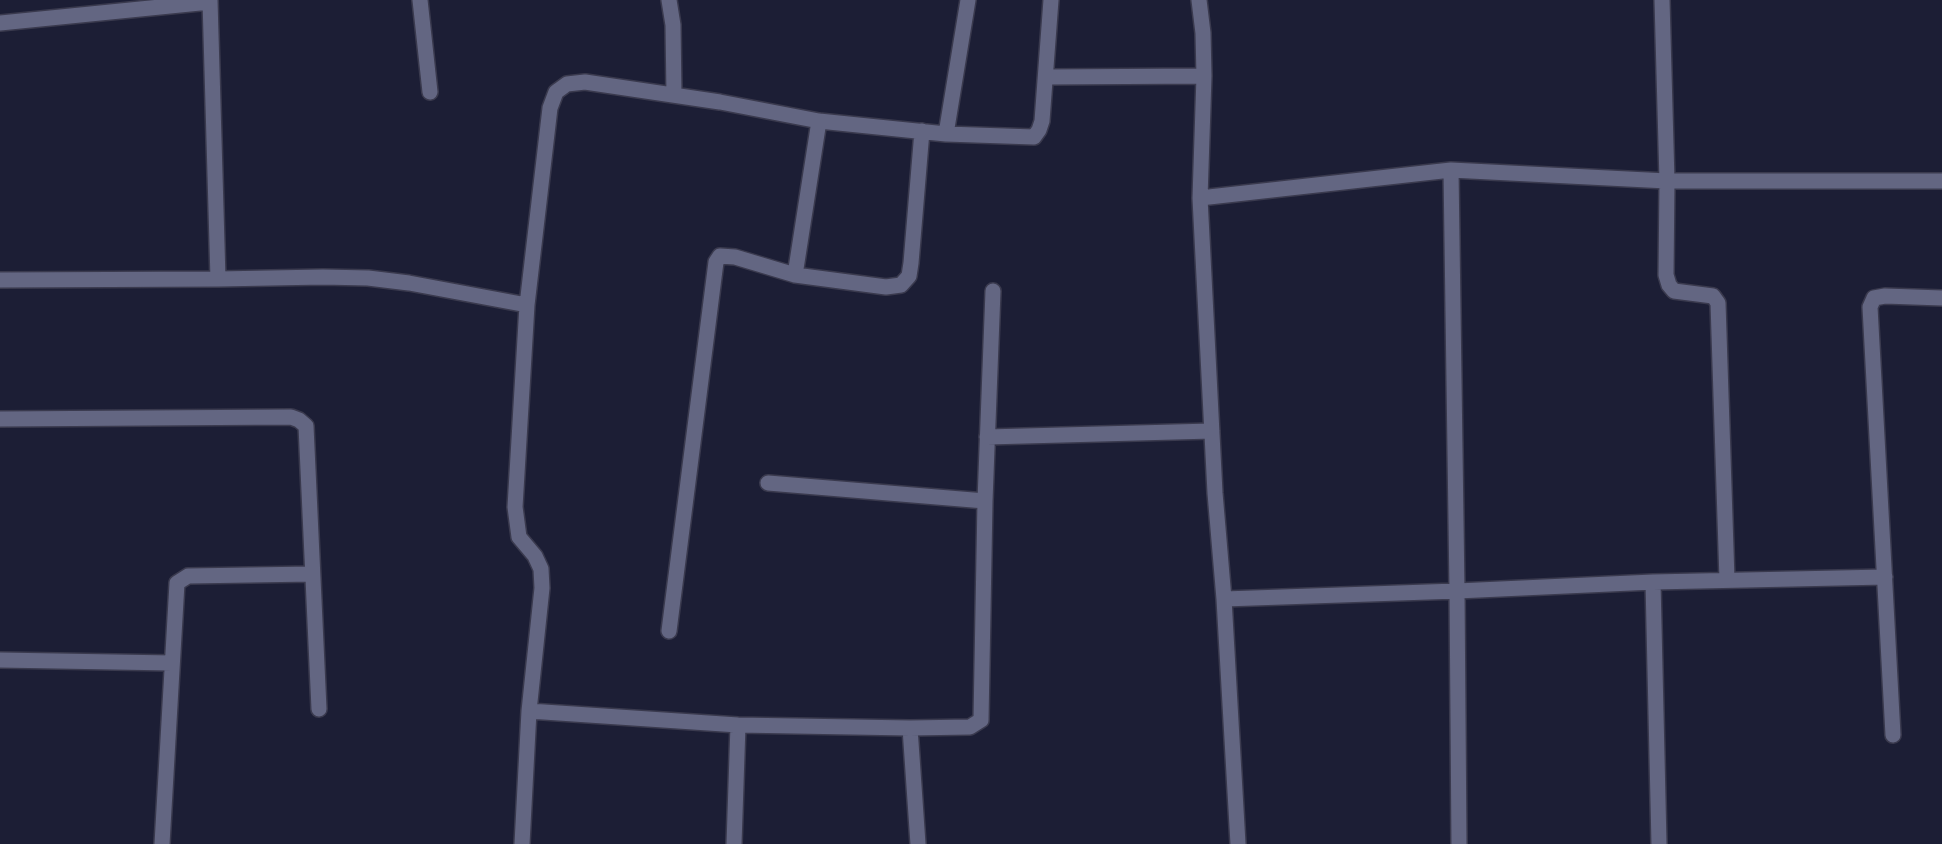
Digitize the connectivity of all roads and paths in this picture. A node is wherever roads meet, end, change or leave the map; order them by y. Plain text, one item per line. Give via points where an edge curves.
1 (420, 0) edge
2 (669, 0) edge
3 (968, 0) edge
4 (1051, 0) edge
5 (1199, 0) edge
6 (1662, 0) edge
7 (210, 1) edge
8 (0, 23) edge
9 (1204, 76) junction
10 (1046, 77) junction
11 (430, 92) dead end
12 (674, 95) junction
13 (819, 121) junction
14 (922, 132) junction
15 (946, 134) junction
16 (1451, 170) junction
17 (1667, 181) junction
18 (1942, 181) edge
19 (1200, 198) junction
20 (795, 275) junction
21 (218, 279) junction
22 (0, 280) edge
23 (993, 291) dead end
24 (1942, 298) edge
25 (527, 305) junction
26 (0, 419) edge
27 (1212, 431) junction
28 (987, 437) junction
29 (768, 483) dead end
30 (985, 501) junction
31 (312, 573) junction
32 (1884, 577) junction
33 (1727, 580) junction
34 (1653, 582) junction
35 (1457, 591) junction
36 (1224, 599) junction
37 (669, 631) dead end
38 (0, 660) edge
39 (172, 663) junction
40 (319, 709) dead end
41 (529, 711) junction
42 (738, 725) junction
43 (910, 728) junction
44 (1893, 735) dead end
45 (162, 844) edge
46 (522, 844) edge
47 (734, 844) edge
48 (918, 844) edge
49 (1238, 844) edge
50 (1459, 844) edge
51 (1659, 844) edge

1 - 11 street
2 - 12 street
3 - 15 street
4 - 10 street
5 - 9 street
6 - 17 street
7 - 8 street
7 - 21 street
9 - 10 street
9 - 19 street
10 - 15 street via 1042,121 1034,137
12 - 13 street
12 - 25 street via 585,82 567,84 556,92 550,108
13 - 14 street
13 - 20 street
14 - 15 street
14 - 20 street via 909,276 901,285 886,287
16 - 17 street
16 - 19 street
16 - 35 street
17 - 18 street
17 - 33 street via 1669,285 1674,291 1713,296 1718,303
19 - 27 street
20 - 37 street via 735,257 720,256 716,262
21 - 22 street
21 - 25 street via 368,278
23 - 28 street
24 - 32 street via 1885,296 1874,298 1870,307
25 - 41 street via 515,507 519,537 541,568 542,588
26 - 31 street via 299,420 306,426
27 - 28 street
27 - 36 street
28 - 30 street
29 - 30 street
30 - 43 street via 981,720 970,727
31 - 39 street via 188,576 177,583
31 - 40 street
32 - 33 street
32 - 44 street
33 - 34 street
34 - 35 street
34 - 51 street
35 - 36 street
35 - 50 street
36 - 49 street
38 - 39 street
39 - 45 street
41 - 42 street
41 - 46 street
42 - 43 street
42 - 47 street
43 - 48 street

